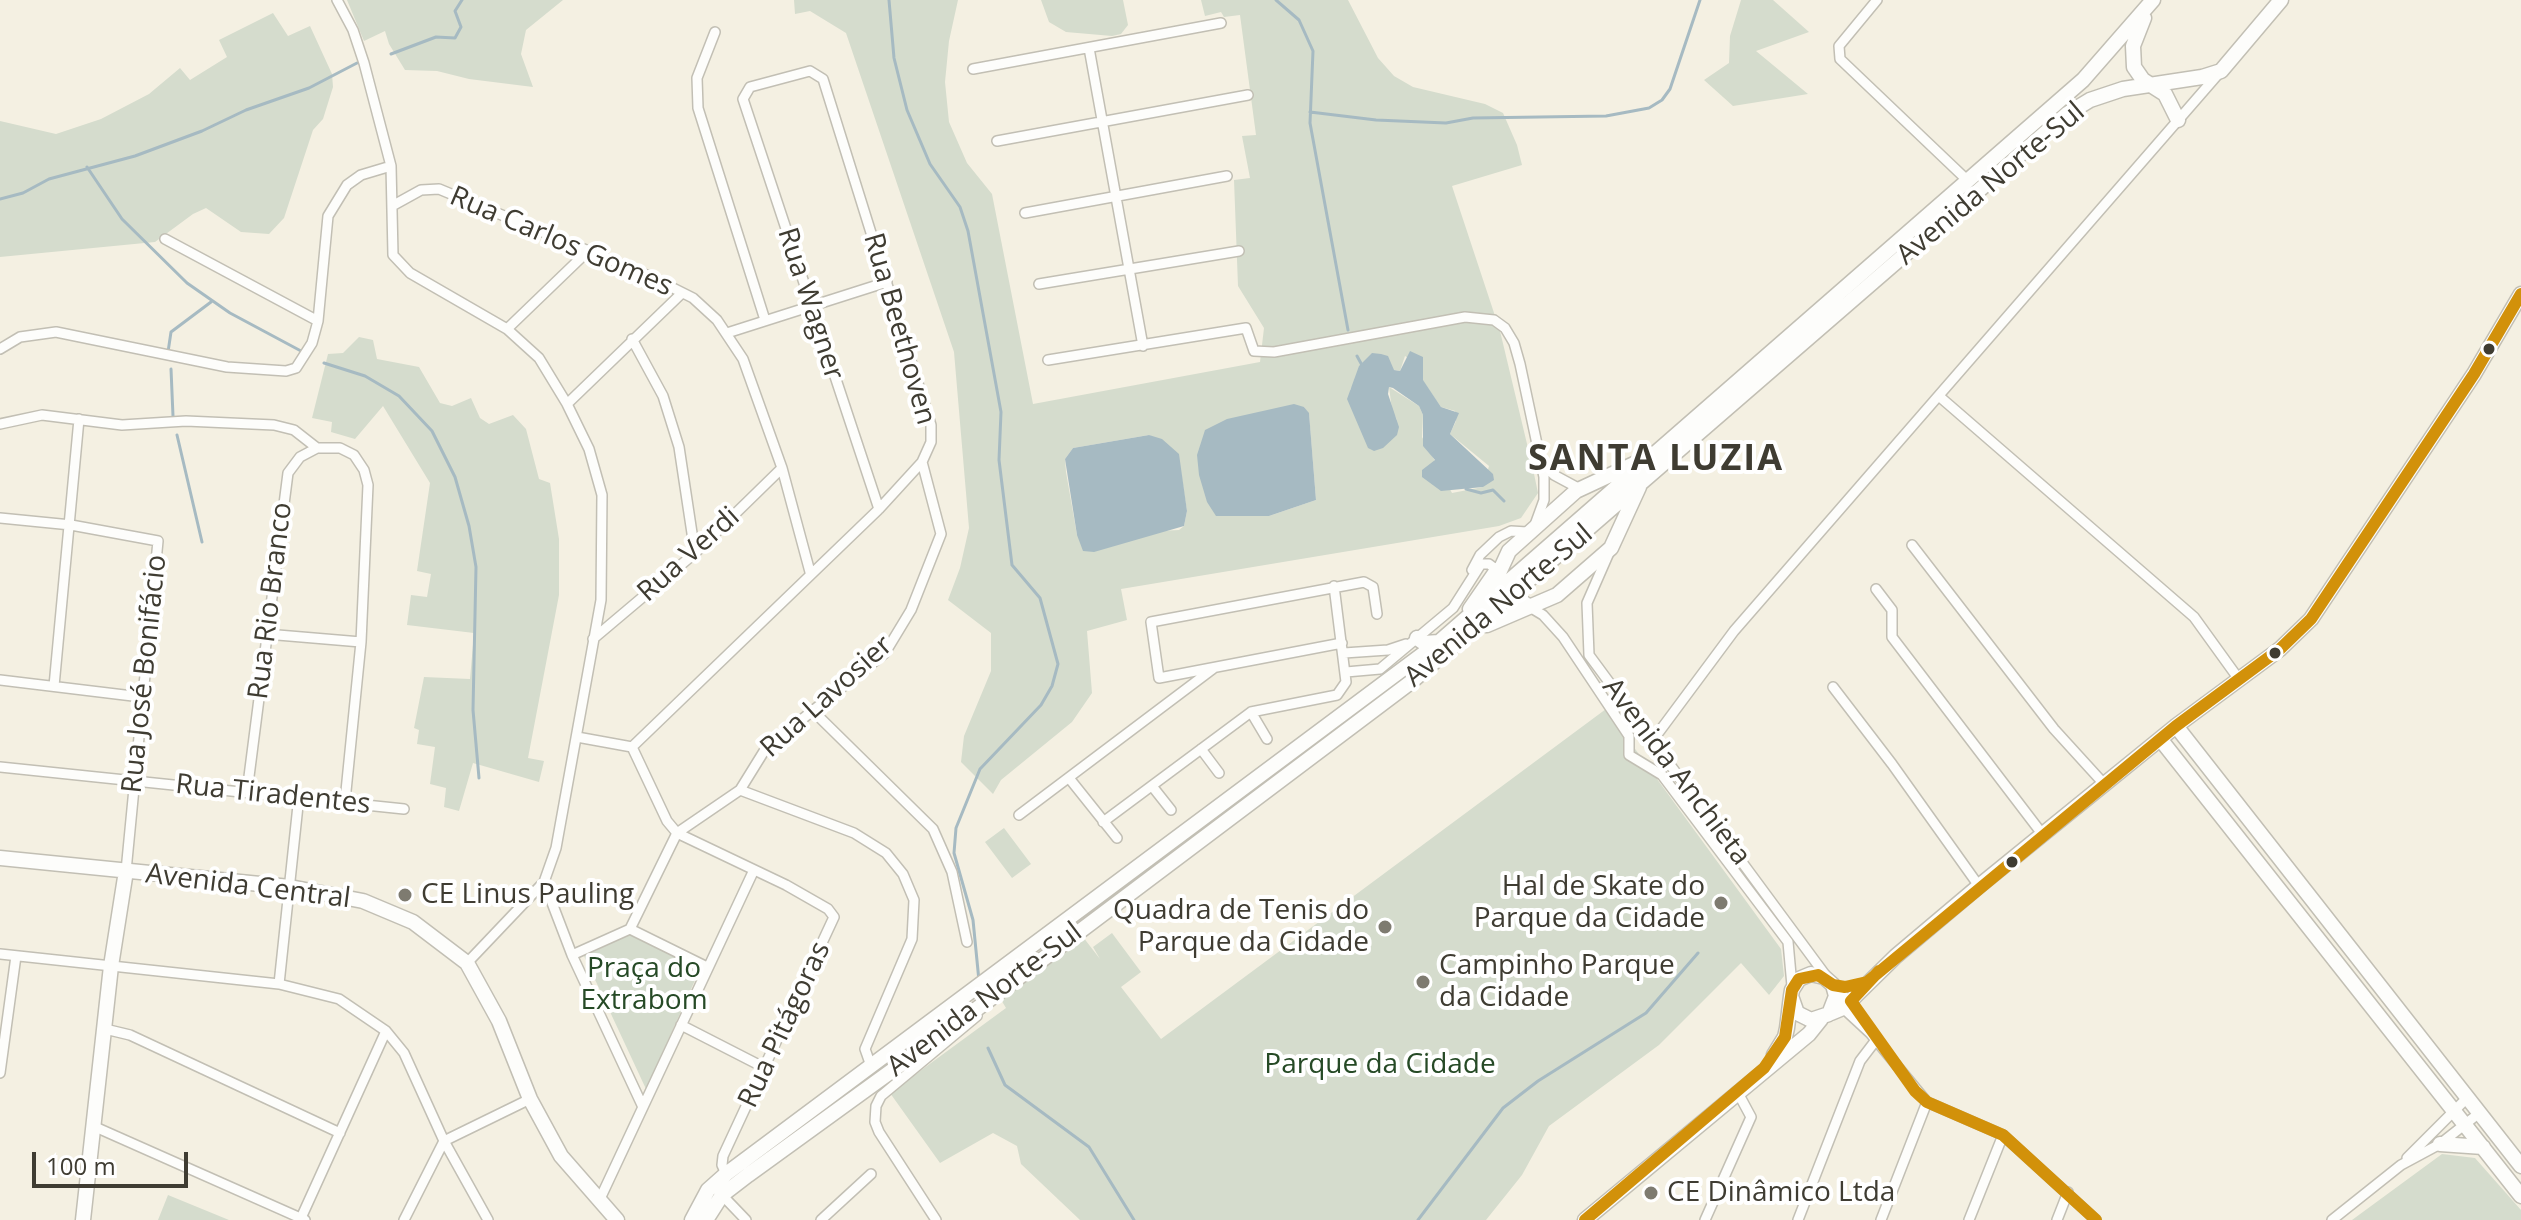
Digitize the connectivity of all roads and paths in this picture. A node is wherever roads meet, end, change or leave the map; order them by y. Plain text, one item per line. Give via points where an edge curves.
1 (337, 0) edge
2 (1877, 0) edge
3 (2154, 0) edge
4 (2281, 0) edge
5 (1221, 23) dead end
6 (715, 32) dead end
7 (1089, 48) junction
8 (973, 69) dead end
9 (2221, 71) junction
10 (2149, 85) junction
11 (1248, 95) dead end
12 (743, 99) joint
13 (2178, 120) junction
14 (1102, 122) junction
15 (997, 141) dead end
16 (391, 166) junction
17 (1227, 176) dead end
18 (1967, 180) junction
19 (1116, 197) junction
20 (392, 206) junction
21 (1025, 213) dead end
22 (165, 239) dead end
23 (588, 251) junction
24 (1239, 251) dead end
25 (1129, 269) junction
26 (887, 282) junction
27 (1039, 284) dead end
28 (682, 293) junction
29 (2521, 294) edge
30 (810, 306) junction
31 (765, 320) junction
32 (318, 321) junction
33 (507, 329) junction
34 (727, 333) junction
35 (632, 339) junction
36 (1143, 346) junction
37 (0, 349) edge
38 (1048, 360) dead end
39 (1940, 397) junction
40 (567, 404) junction
41 (79, 419) junction
42 (0, 424) edge
43 (317, 448) junction
44 (1651, 456) junction
45 (1539, 460) junction
46 (922, 462) junction
47 (782, 468) junction
48 (1641, 483) junction
49 (1580, 489) junction
50 (1609, 503) junction
51 (879, 509) junction
52 (0, 518) edge
53 (71, 525) junction
54 (1530, 528) junction
55 (1622, 530) junction
56 (1912, 545) dead end
57 (1611, 548) junction
58 (695, 553) junction
59 (1497, 570) junction
60 (810, 572) junction
61 (1470, 578) junction
62 (1334, 586) junction
63 (1876, 589) dead end
64 (1509, 591) junction
65 (1528, 606) junction
66 (1377, 614) dead end
67 (1462, 632) junction
68 (266, 634) junction
69 (593, 639) junction
70 (1415, 640) junction
71 (361, 642) junction
72 (1439, 642) junction
73 (1343, 648) junction
74 (1376, 651) junction
75 (1215, 667) junction
76 (1380, 669) junction
77 (1346, 672) junction
78 (1177, 674) junction
79 (2238, 678) junction
80 (0, 680) edge
81 (1386, 684) junction
82 (54, 686) junction
83 (1833, 687) dead end
84 (1185, 691) junction
85 (141, 697) junction
86 (812, 710) junction
87 (1251, 712) junction
88 (2176, 726) junction
89 (1629, 736) junction
90 (577, 737) junction
91 (1267, 739) dead end
92 (1651, 740) junction
93 (2161, 740) junction
94 (632, 747) junction
95 (1201, 749) junction
96 (1648, 764) junction
97 (0, 767) edge
98 (1219, 773) dead end
99 (1069, 778) junction
100 (133, 780) junction
101 (2105, 785) junction
102 (1152, 786) junction
103 (740, 790) junction
104 (247, 792) junction
105 (299, 796) junction
106 (345, 801) junction
107 (404, 809) dead end
108 (1171, 810) dead end
109 (1019, 815) dead end
110 (1103, 822) junction
111 (677, 833) junction
112 (2043, 835) junction
113 (1117, 838) dead end
114 (0, 858) edge
115 (126, 871) junction
116 (753, 872) junction
117 (544, 882) junction
118 (1979, 886) junction
119 (290, 887) junction
120 (630, 929) junction
121 (967, 942) dead end
122 (0, 954) edge
123 (572, 955) junction
124 (16, 956) junction
125 (467, 963) junction
126 (111, 966) junction
127 (707, 967) junction
128 (1867, 982) junction
129 (279, 984) junction
130 (1833, 986) junction
131 (994, 993) junction
132 (1791, 993) junction
133 (1836, 1010) junction
134 (681, 1025) junction
135 (105, 1029) junction
136 (386, 1031) junction
137 (1873, 1036) junction
138 (2, 1042) edge
139 (871, 1066) junction
140 (765, 1068) junction
141 (1764, 1068) junction
142 (0, 1073) edge
143 (1737, 1091) junction
144 (2467, 1098) junction
145 (530, 1099) junction
146 (1927, 1102) junction
147 (642, 1105) junction
148 (2453, 1111) junction
149 (2478, 1114) junction
150 (2465, 1124) junction
151 (93, 1126) junction
152 (340, 1133) junction
153 (2003, 1135) junction
154 (444, 1141) junction
155 (2440, 1144) junction
156 (2483, 1147) junction
157 (2401, 1165) junction
158 (2521, 1166) edge
159 (726, 1174) junction
160 (871, 1174) dead end
161 (2068, 1192) junction
162 (722, 1195) junction
163 (2521, 1196) edge
164 (599, 1201) junction
165 (303, 1219) edge
166 (83, 1220) edge
167 (404, 1220) edge
168 (488, 1220) edge
169 (617, 1220) edge
170 (692, 1220) edge
171 (706, 1220) edge
172 (746, 1220) edge
173 (821, 1220) edge
174 (936, 1220) edge
175 (1585, 1220) edge
176 (1705, 1220) edge
177 (1798, 1220) edge
178 (1881, 1220) edge
179 (1969, 1220) edge
180 (2057, 1220) edge
181 (2096, 1220) edge
182 (2332, 1220) edge

1 - 16 street via 360,52
2 - 18 street via 1839,46 1840,59
3 - 10 main road via 2132,54 2134,67
3 - 18 main road, Avenida Norte-Sul via 2083,80
4 - 9 main road
5 - 7 street
6 - 31 street via 697,78 698,108
7 - 8 street
7 - 14 street
9 - 10 main road, Avenida Norte-Sul
9 - 13 street
10 - 13 main road via 2165,94
10 - 48 main road, Avenida Norte-Sul via 2090,100 2067,114
11 - 14 street
12 - 26 street, Rua Beethoven via 750,87 810,71 820,75
12 - 30 street, Rua Wagner
13 - 39 street
14 - 15 street
14 - 19 street
16 - 20 street
16 - 32 street via 347,185 328,216
17 - 19 street
18 - 44 main road, Avenida Norte-Sul
19 - 21 street
19 - 25 street
20 - 23 street, Rua Carlos Gomes via 421,190 439,189
20 - 33 street via 393,255 428,285
22 - 32 street
23 - 28 street, Rua Carlos Gomes
23 - 33 street
24 - 25 street
25 - 27 street
25 - 36 street
26 - 30 street
26 - 46 street, Rua Beethoven via 931,425 931,442
28 - 34 street, Rua Carlos Gomes
28 - 35 street
29 - 79 main road via 2325,602 2280,649
30 - 31 street
30 - 51 street, Rua Wagner
31 - 34 street
32 - 37 street via 302,361 286,371 189,362 56,332 20,337
33 - 40 street via 539,358
34 - 47 street, Rua Carlos Gomes via 743,359
35 - 40 street
35 - 58 street via 663,396 679,447
36 - 38 street
36 - 45 street via 1246,328 1254,351 1274,352 1465,317 1494,320 1514,343
39 - 79 street via 2194,617
39 - 92 street via 1734,631
40 - 69 street via 589,449 602,495 601,600
41 - 42 street via 42,415
41 - 43 street via 148,426 186,421 274,425 294,430
41 - 53 street
43 - 68 street, Rua Rio Branco via 300,457 288,473
43 - 71 street via 340,448 354,455 368,485
44 - 49 main road
44 - 50 main road, Avenida Norte-Sul
45 - 49 street
45 - 54 street via 1544,500
46 - 51 street, Rua Beethoven
46 - 86 street, Rua Lavosier via 941,534 911,610 885,653
47 - 58 street, Rua Verdi
47 - 60 street, Rua Carlos Gomes
48 - 50 main road, Avenida Norte-Sul
48 - 55 main road
49 - 50 main road via 1593,489
49 - 54 main road
50 - 55 main road
50 - 64 main road, Avenida Norte-Sul
51 - 60 street, Rua Beethoven
52 - 53 street, Rua José Bonifácio
53 - 82 street
53 - 85 street, Rua José Bonifácio via 158,541
54 - 59 main road
54 - 61 street via 1492,542
55 - 57 main road
56 - 101 street via 2054,729
57 - 65 main road via 1557,595
57 - 92 street, Avenida Anchieta via 1587,603 1586,645
58 - 69 street, Rua Verdi
59 - 61 street via 1484,563
59 - 64 main road
59 - 67 main road
60 - 94 street, Rua Beethoven
61 - 70 street via 1453,608
62 - 66 street via 1368,583
62 - 73 street
62 - 78 street via 1151,622 1159,678
63 - 112 street via 1892,610 1892,637
64 - 65 main road
64 - 67 main road, Avenida Norte-Sul
65 - 67 main road
65 - 89 street, Avenida Anchieta via 1563,637
67 - 72 main road, Avenida Norte-Sul
67 - 131 main road, Avenida Norte-Sul via 1411,682
68 - 71 street
68 - 104 street, Rua Rio Branco
69 - 90 street
70 - 72 main road
70 - 74 street
70 - 76 street
71 - 106 street
72 - 81 main road, Avenida Norte-Sul
73 - 74 street
73 - 75 street
73 - 77 street
74 - 76 street
75 - 78 street
75 - 84 street
76 - 77 street
76 - 81 street
77 - 87 street via 1346,685 1337,695
78 - 84 street
79 - 88 main road
80 - 82 street
81 - 139 main road, Avenida Norte-Sul
82 - 85 street
83 - 118 street
84 - 99 street
85 - 100 street, Rua José Bonifácio
86 - 103 street, Rua Lavosier via 766,748
86 - 121 street via 933,829 952,872
87 - 91 street
87 - 95 street
88 - 93 main road
88 - 144 main road
89 - 92 street
89 - 96 street, Avenida Anchieta via 1629,755
90 - 94 street
90 - 117 street via 556,848
92 - 96 street
92 - 130 street, Avenida Anchieta
93 - 101 main road
93 - 148 main road
94 - 111 street
95 - 98 street
95 - 102 street
96 - 132 street, Avenida Anchieta via 1662,775 1788,942
97 - 100 street, Rua Tiradentes
99 - 109 street
99 - 110 street
100 - 104 street, Rua Tiradentes
100 - 115 street, Rua José Bonifácio
101 - 112 main road
102 - 108 street
102 - 110 street
103 - 111 street, Rua Lavosier
103 - 139 street via 854,833 886,853 903,874 914,900 912,939 865,1049
104 - 105 street, Rua Tiradentes
105 - 106 street, Rua Tiradentes
105 - 119 street
106 - 107 street, Rua Tiradentes
110 - 113 street
111 - 116 street, Rua Pitágoras
111 - 120 street, Rua Lavosier
112 - 118 main road
114 - 115 main road, Avenida Central
115 - 119 main road, Avenida Central
115 - 126 main road
116 - 127 street
116 - 140 street, Rua Pitágoras via 796,891 834,917
117 - 123 street
117 - 125 street
118 - 128 main road
119 - 125 main road, Avenida Central via 386,910 413,922
119 - 129 street
120 - 123 street
120 - 127 street
122 - 124 street
123 - 147 street
124 - 126 street
124 - 138 street
125 - 145 main road, Avenida Central via 499,1021
126 - 129 street
126 - 135 main road
127 - 134 street
128 - 130 main road
128 - 133 main road
129 - 136 street via 339,999
130 - 132 main road via 1811,974 1799,979
130 - 133 street, Avenida Anchieta
130 - 133 main road
131 - 162 main road, Avenida Norte-Sul
131 - 174 street via 974,1019 881,1096 876,1106 879,1132
132 - 133 main road via 1801,1016
132 - 141 main road via 1785,1037
133 - 137 street, Avenida Anchieta
133 - 141 main road
134 - 140 street
134 - 147 street
135 - 151 main road
135 - 152 street via 130,1035
136 - 152 street
136 - 154 street via 411,1066
137 - 146 street, Avenida Anchieta
137 - 177 street
138 - 142 street
139 - 159 main road, Avenida Norte-Sul
140 - 159 street, Rua Pitágoras via 723,1156
141 - 143 main road
143 - 175 main road
143 - 176 street via 1751,1117
144 - 148 street
144 - 149 main road
145 - 154 street
145 - 164 main road, Avenida Central via 561,1156
146 - 153 street, Avenida Anchieta
146 - 178 street
147 - 164 street
148 - 150 main road
148 - 157 street
149 - 150 street
149 - 158 main road
150 - 155 street
150 - 156 main road
151 - 165 street
151 - 166 main road
152 - 165 street
153 - 161 street, Avenida Anchieta
153 - 179 street
154 - 167 street
154 - 168 street
155 - 156 main road
155 - 157 street
156 - 163 main road
157 - 182 street
159 - 170 main road, Avenida Norte-Sul via 708,1190
160 - 173 street
161 - 180 street
161 - 181 street, Avenida Anchieta
162 - 171 main road, Avenida Norte-Sul
162 - 172 street
164 - 169 main road, Avenida Central

